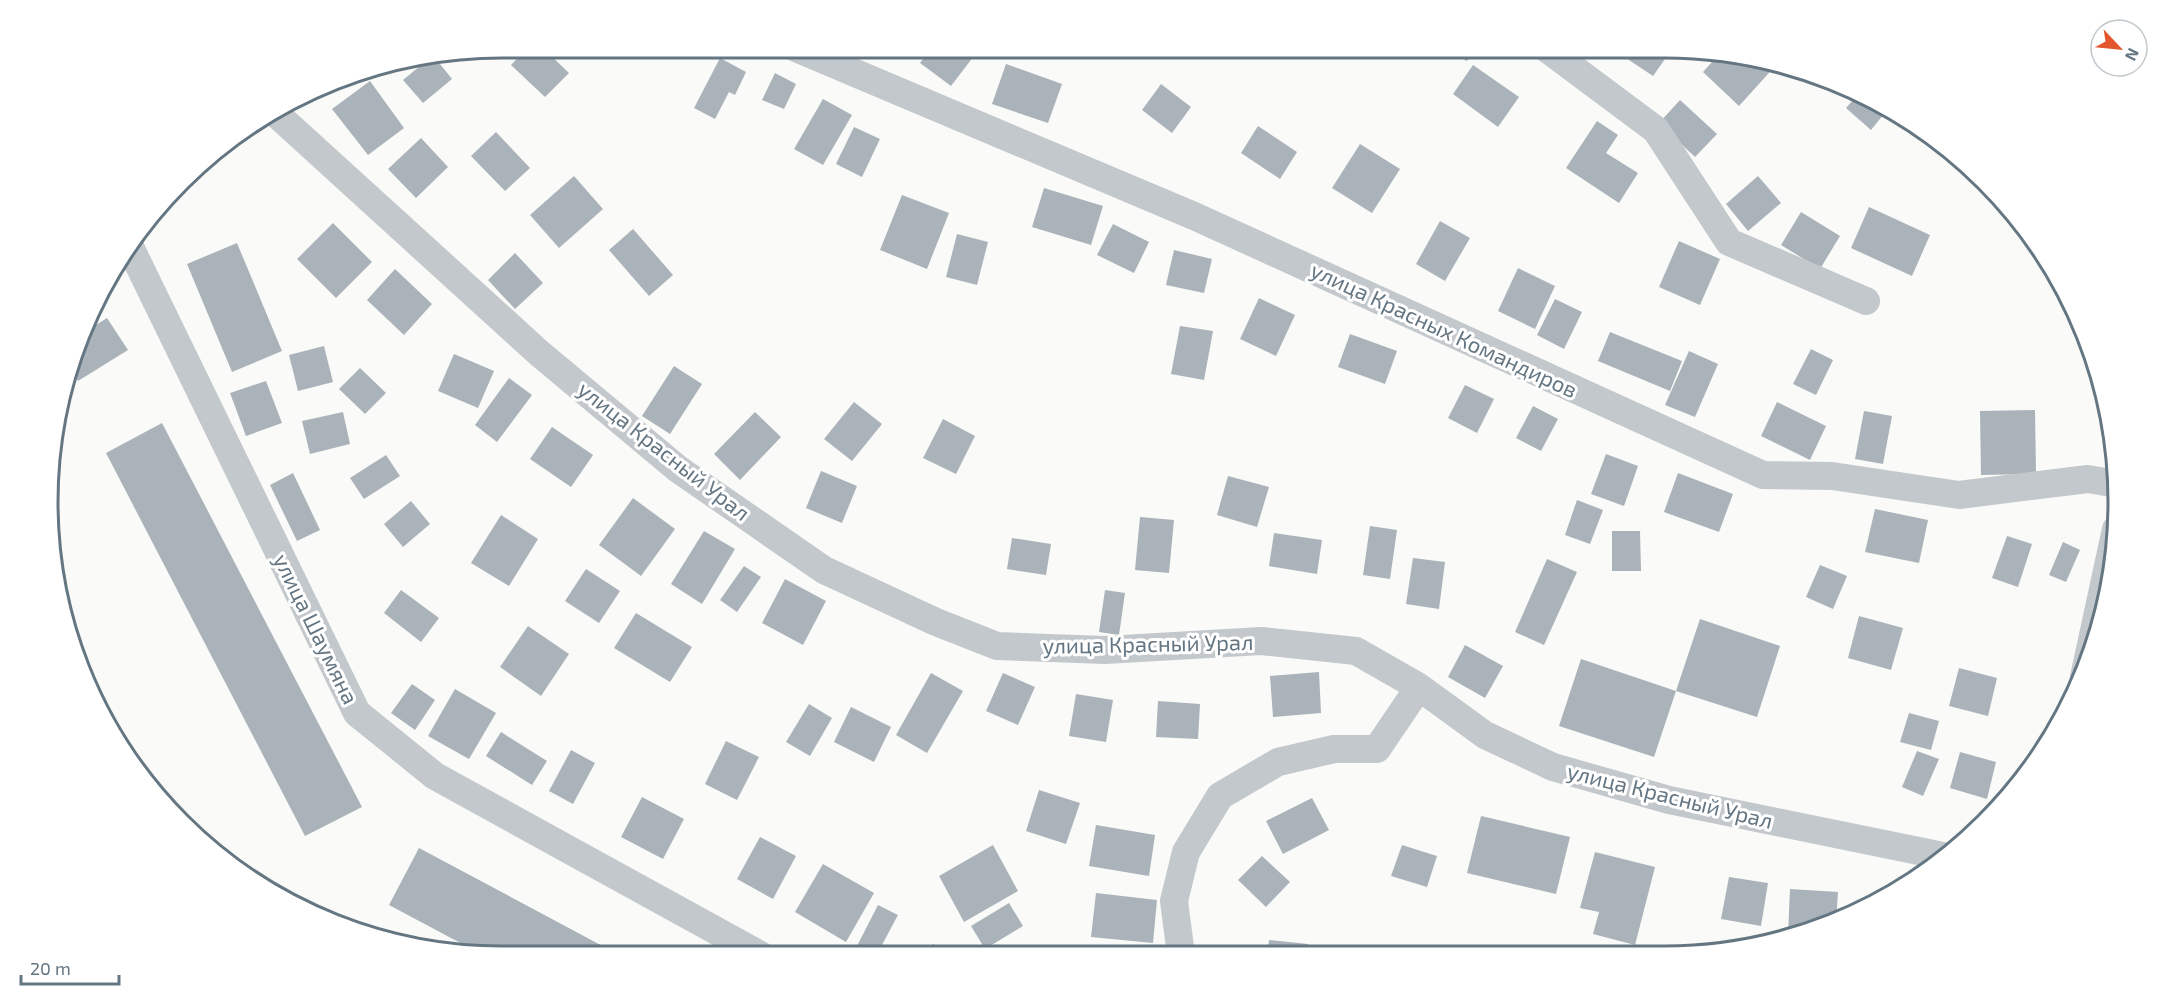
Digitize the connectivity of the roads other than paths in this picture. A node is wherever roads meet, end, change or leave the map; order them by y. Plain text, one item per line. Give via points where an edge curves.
1 (820, 58) edge
2 (1559, 58) edge
3 (280, 118) edge
4 (134, 255) edge
5 (1866, 301) dead end
6 (2108, 482) edge
7 (1419, 687) junction
8 (1936, 854) edge
9 (744, 946) edge
10 (1180, 946) edge

1 - 6 street, улица Красных Командиров via 1194,216 1762,475 1832,476 1959,495 2088,479
2 - 5 street via 1656,130 1729,243
3 - 7 street, улица Красный Урал via 539,353 678,469 824,570 997,646 1105,650 1272,642 1356,651
4 - 9 street, улица Шаумяна via 357,714 435,776
7 - 8 street, улица Красный Урал via 1485,735 1553,767 1669,800
7 - 10 street via 1377,749 1334,749 1278,762 1220,796 1186,852 1174,901

